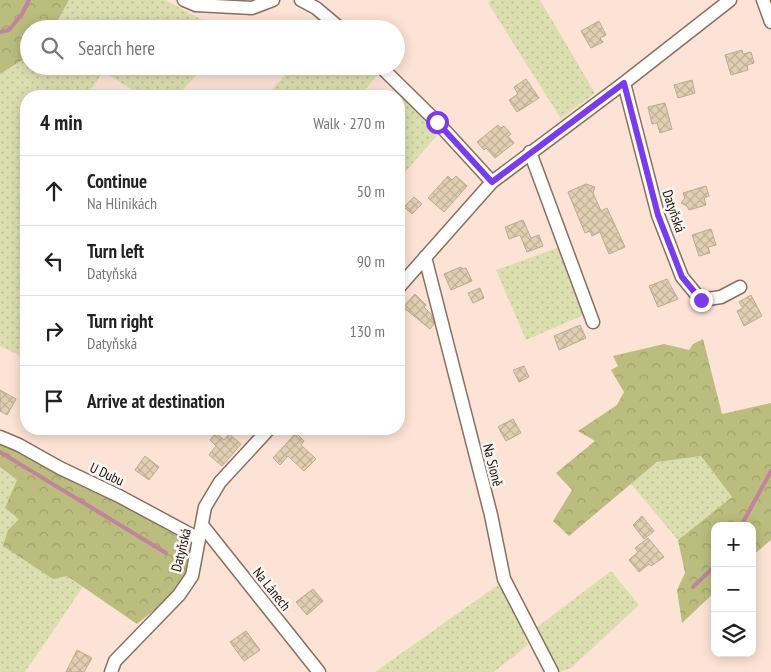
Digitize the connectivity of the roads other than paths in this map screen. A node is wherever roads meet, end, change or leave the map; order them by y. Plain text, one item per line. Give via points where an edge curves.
1 (184, 0) edge
2 (273, 0) edge
3 (300, 0) edge
4 (730, 0) edge
5 (764, 0) edge
6 (330, 20) edge
7 (771, 22) edge
8 (389, 75) edge
9 (624, 83) junction
10 (404, 90) edge
11 (405, 91) edge
12 (530, 152) junction
13 (492, 182) junction
14 (425, 257) junction
15 (405, 280) edge
16 (740, 287) dead end
17 (593, 322) dead end
18 (263, 435) edge
19 (0, 437) edge
20 (202, 525) junction
21 (199, 539) junction
22 (111, 672) edge
23 (319, 672) edge
24 (552, 672) edge

1 - 2 street via 196,6 252,8
3 - 6 street
4 - 9 street
5 - 7 street
8 - 10 street
9 - 12 street
9 - 16 street, Datyňská via 658,215 682,277 701,300 721,297
11 - 13 street
12 - 13 street
12 - 17 street
13 - 14 street
14 - 15 street
14 - 24 street, Na Sioně via 504,579
18 - 20 street, Datyňská via 220,482 205,507
19 - 21 street, U Dubu
20 - 21 street, Datyňská
20 - 23 street, Na Lánech
21 - 22 street, Datyňská via 192,576 179,595 115,661

